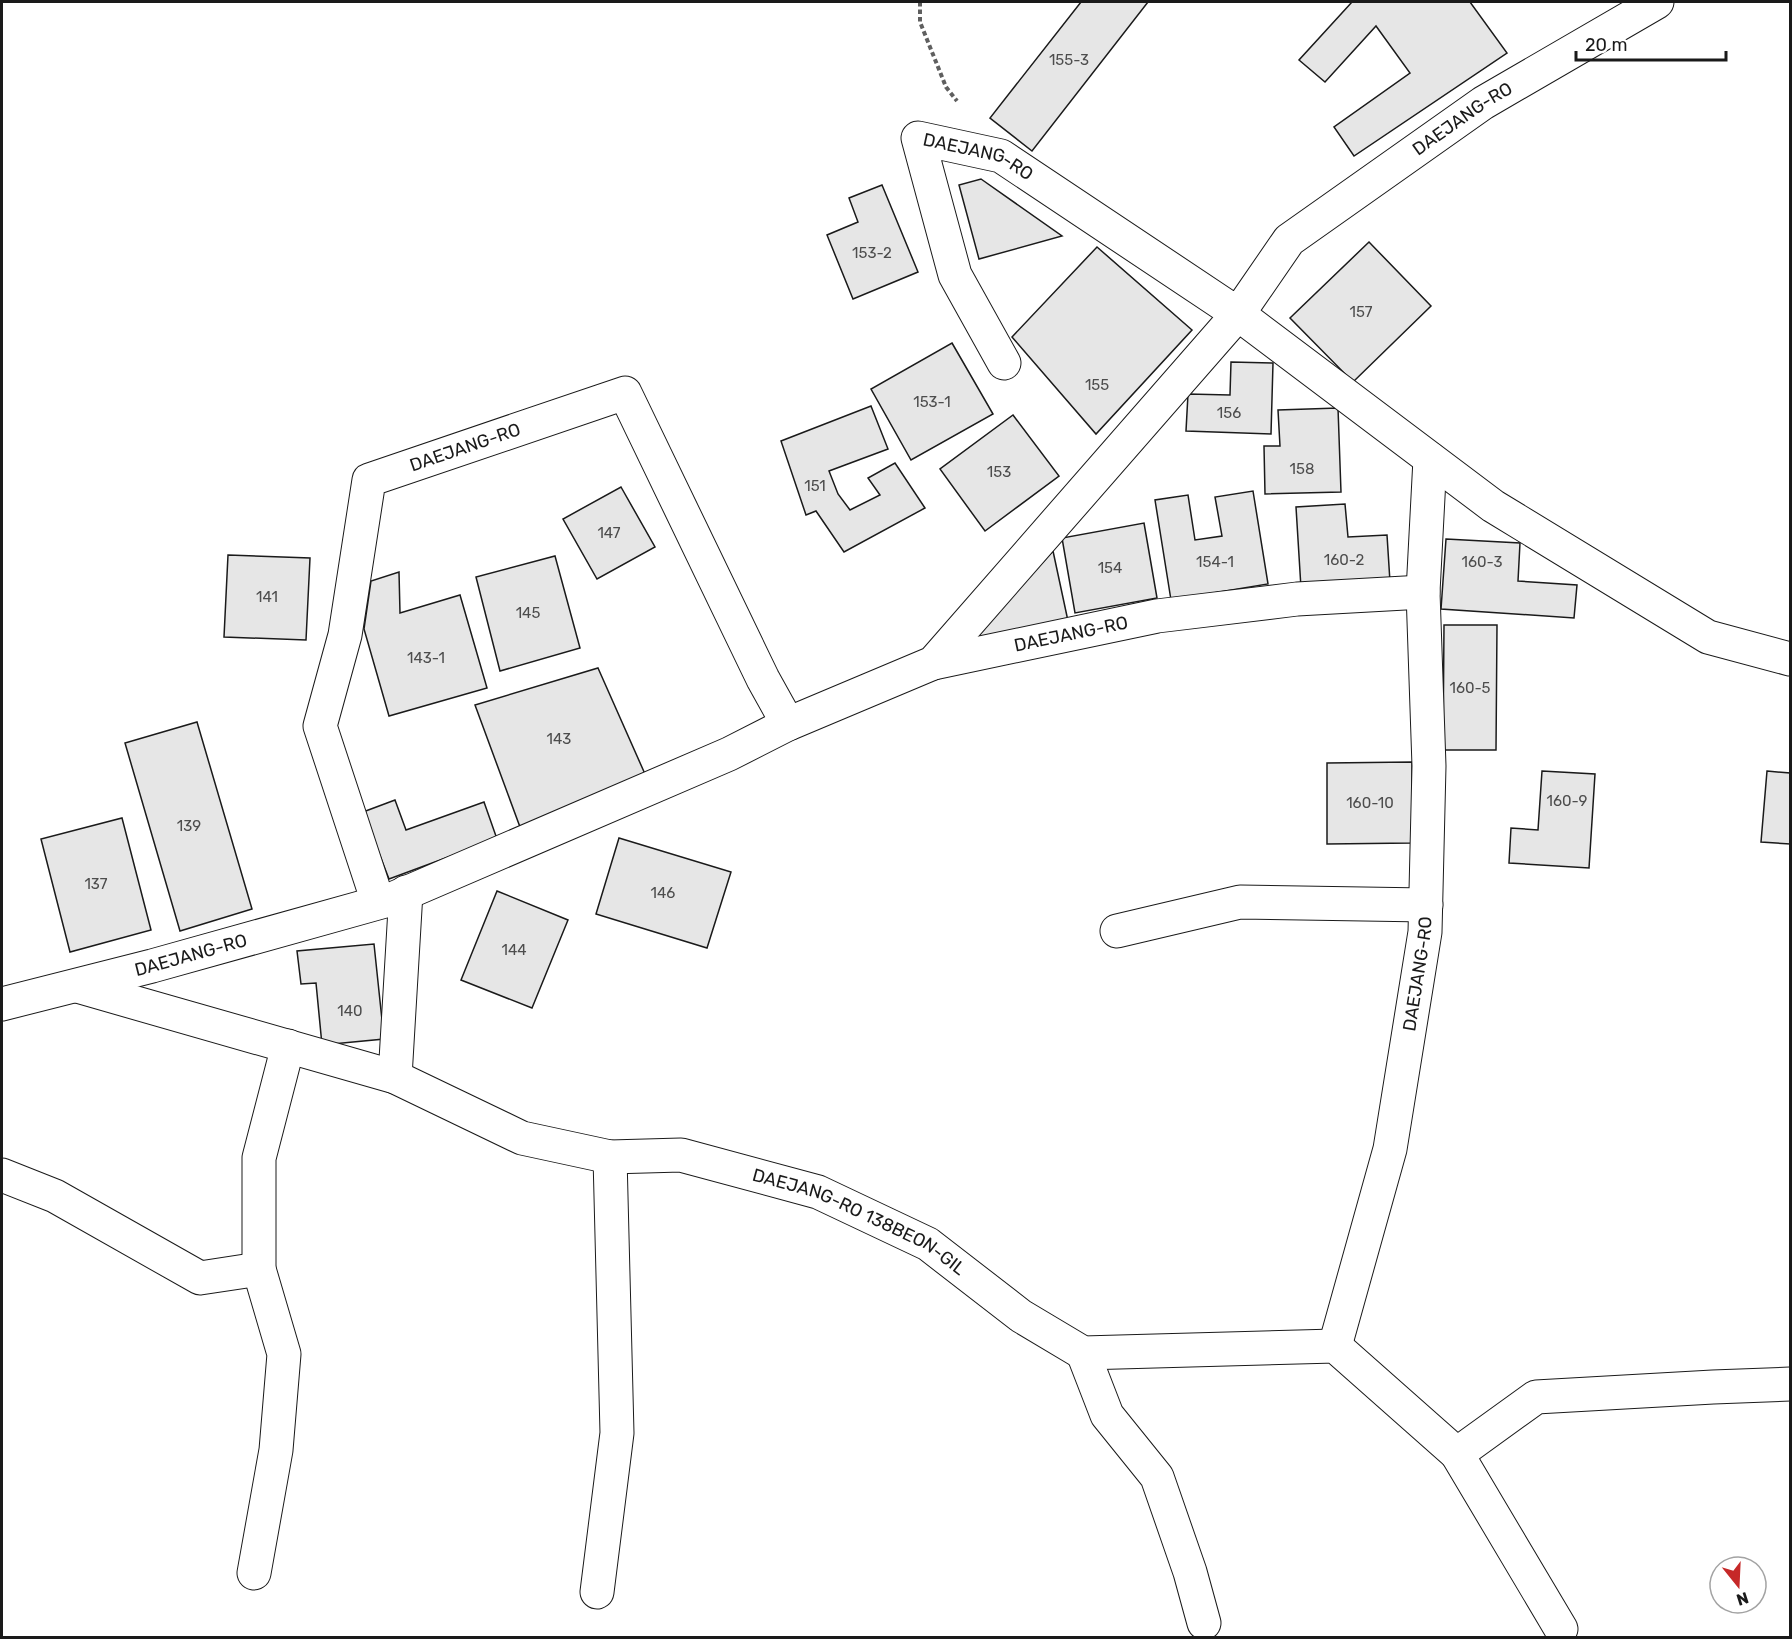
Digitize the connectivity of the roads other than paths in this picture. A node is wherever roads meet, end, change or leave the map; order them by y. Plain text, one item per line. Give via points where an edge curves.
1 (1657, 2) edge
2 (1238, 314) junction
3 (1004, 363) dead end
4 (1430, 459) junction
5 (1423, 592) junction
6 (1791, 659) edge
7 (933, 663) junction
8 (788, 724) junction
9 (392, 897) junction
10 (1426, 905) junction
11 (1117, 931) dead end
12 (75, 986) junction
13 (2, 1004) edge
14 (288, 1046) junction
15 (395, 1077) junction
16 (610, 1157) junction
17 (2, 1175) edge
18 (259, 1269) junction
19 (1335, 1346) junction
20 (1083, 1353) junction
21 (1791, 1384) edge
22 (1457, 1454) junction
23 (254, 1573) dead end
24 (597, 1592) dead end
25 (1204, 1623) dead end
26 (1561, 1629) dead end

1 - 2 street, DAEJANG-RO via 1483,103 1290,240
2 - 3 street, DAEJANG-RO via 1001,156 918,138 955,275
2 - 4 street, DAEJANG-RO
2 - 7 street, DAEJANG-RO
4 - 5 street, DAEJANG-RO
4 - 6 street, DAEJANG-RO via 1493,506 1708,637
5 - 7 street, DAEJANG-RO via 1297,599 1156,616
5 - 10 street, DAEJANG-RO via 1429,766
7 - 8 street, DAEJANG-RO
8 - 9 street, DAEJANG-RO via 729,754
8 - 9 street, DAEJANG-RO via 626,393 369,480 345,635 320,726
9 - 12 street, DAEJANG-RO
9 - 15 street
10 - 11 street via 1240,902
10 - 19 street, DAEJANG-RO via 1390,1149
12 - 13 street, DAEJANG-RO
12 - 14 street, DAEJANG-RO 138BEON-GIL
14 - 15 street, DAEJANG-RO 138BEON-GIL
14 - 18 street via 259,1158
15 - 16 street, DAEJANG-RO 138BEON-GIL via 522,1138
16 - 20 street, DAEJANG-RO 138BEON-GIL via 681,1155 818,1192 928,1244 1021,1316
16 - 24 street via 617,1433
17 - 18 street via 55,1196 200,1278
18 - 23 street via 284,1354 276,1450
19 - 20 street
19 - 22 street
20 - 25 street via 1107,1415 1157,1477 1191,1572
21 - 22 street via 1536,1397
22 - 26 street

